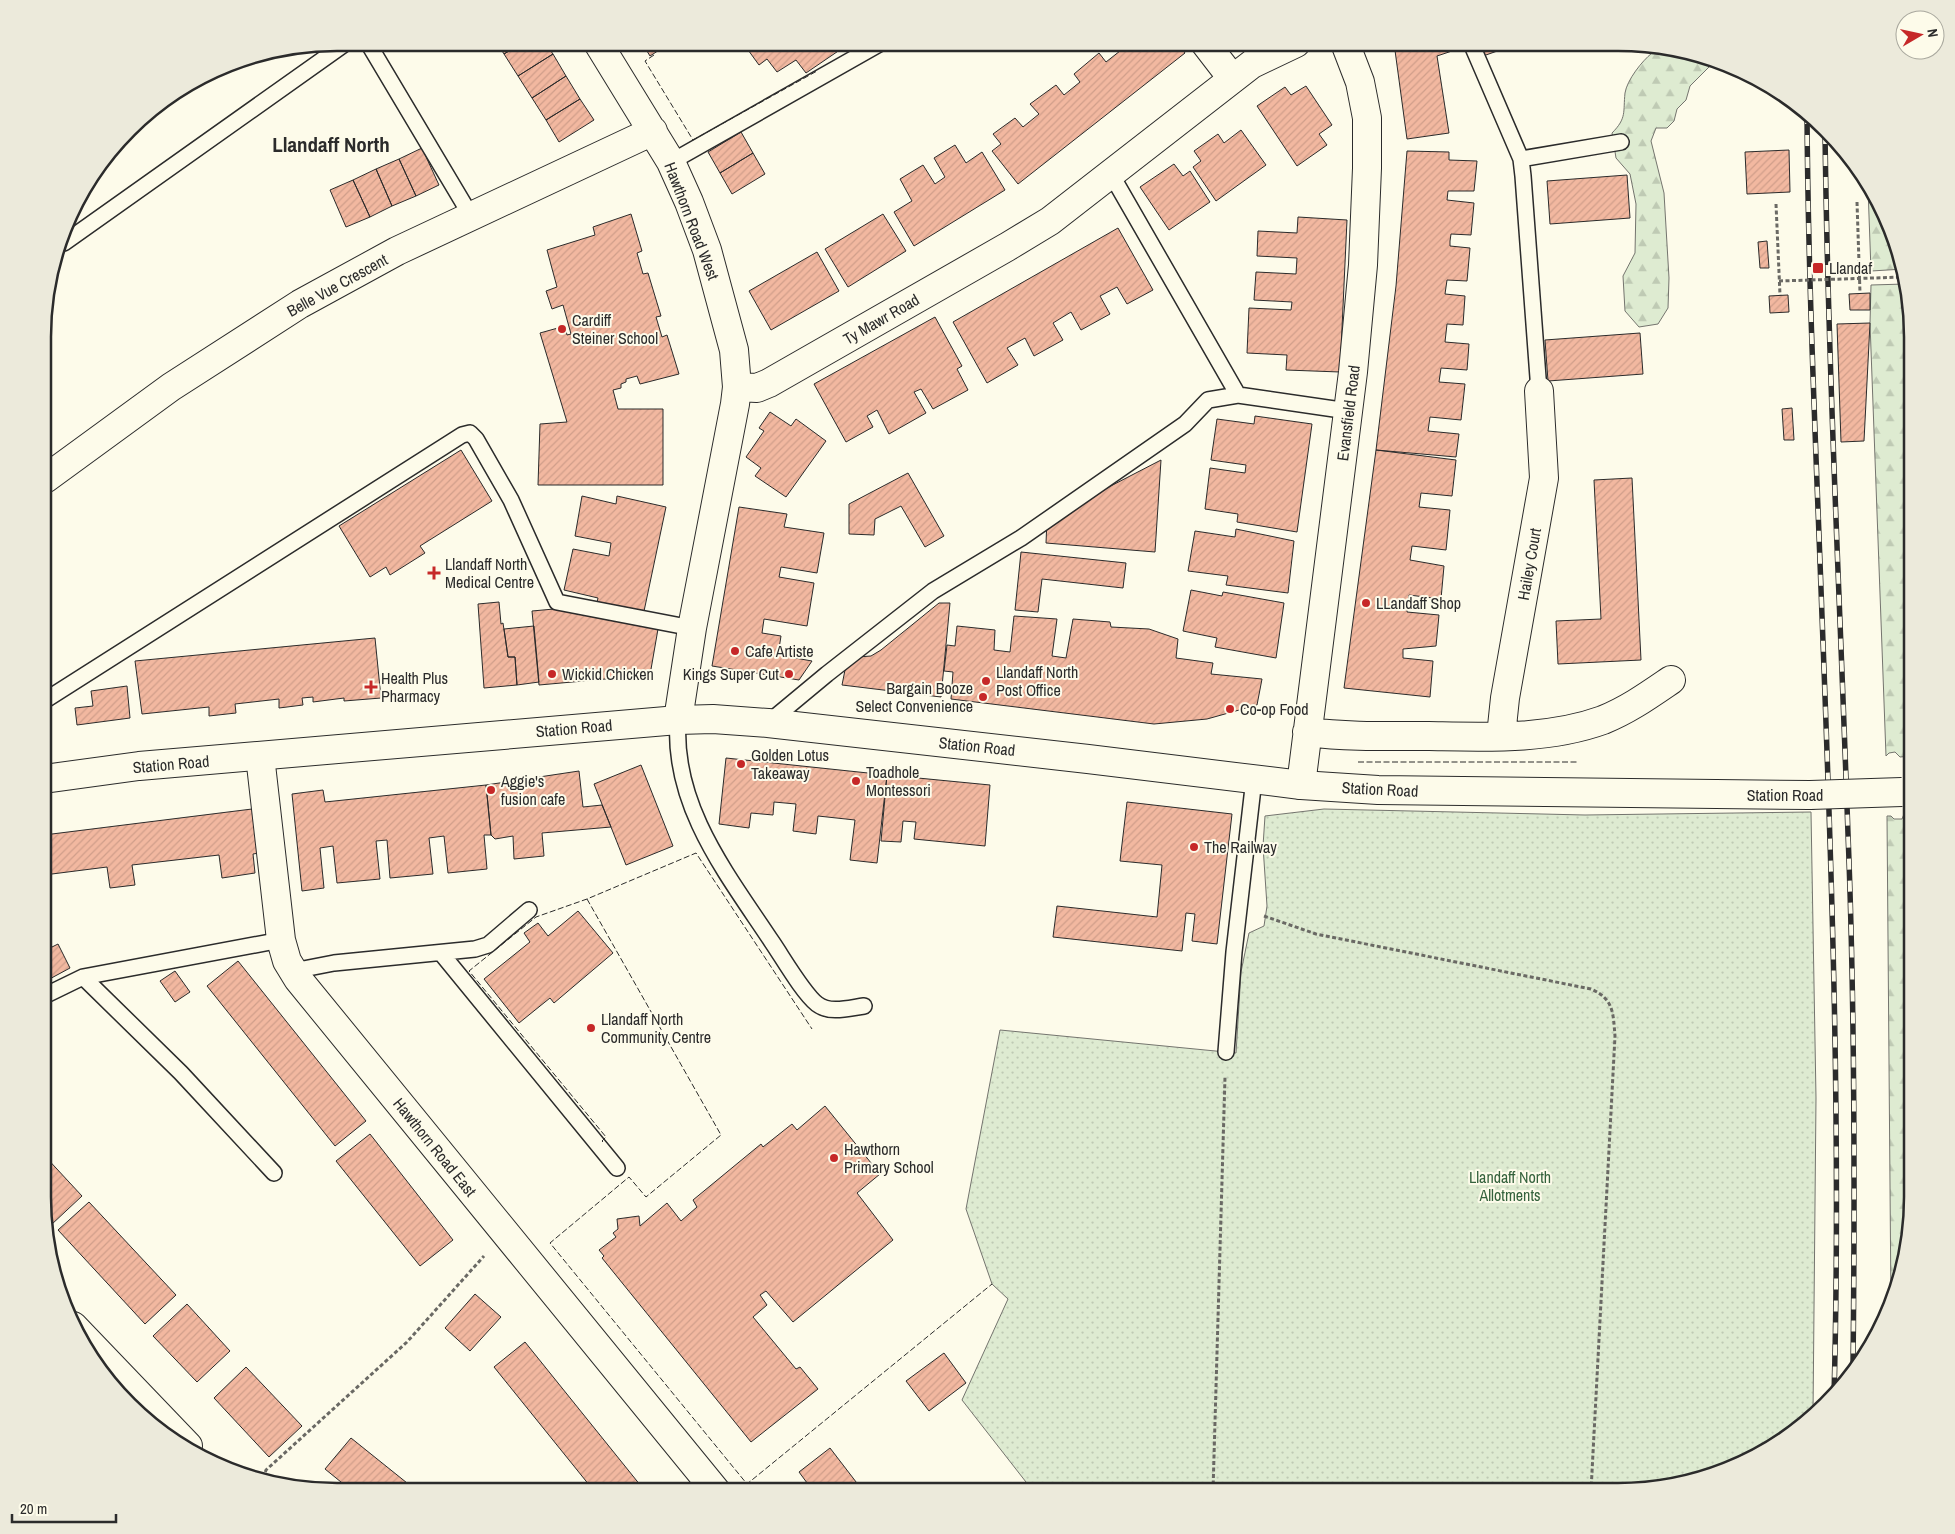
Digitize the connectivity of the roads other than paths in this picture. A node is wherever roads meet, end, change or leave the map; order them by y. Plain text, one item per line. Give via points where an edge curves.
1 (333, 51) edge
2 (373, 51) edge
3 (603, 51) edge
4 (867, 51) edge
5 (1211, 51) edge
6 (1279, 51) edge
7 (1348, 51) edge
8 (1474, 51) edge
9 (1232, 78) junction
10 (653, 131) junction
11 (1621, 142) dead end
12 (1521, 158) junction
13 (671, 162) junction
14 (1111, 174) junction
15 (472, 216) junction
16 (68, 240) edge
17 (737, 387) junction
18 (1539, 391) joint
19 (1238, 395) junction
20 (1348, 411) junction
21 (51, 475) edge
22 (692, 628) junction
23 (1672, 680) dead end
24 (51, 697) edge
25 (678, 720) junction
26 (768, 723) junction
27 (1307, 732) junction
28 (1501, 736) junction
29 (260, 756) junction
30 (51, 778) edge
31 (1254, 779) junction
32 (1301, 785) junction
33 (1904, 791) edge
34 (530, 910) dead end
35 (281, 940) junction
36 (441, 953) junction
37 (293, 971) junction
38 (83, 977) junction
39 (51, 993) edge
40 (864, 1006) dead end
41 (1226, 1052) road end
42 (617, 1168) dead end
43 (274, 1173) dead end
44 (97, 1351) edge
45 (174, 1431) edge
46 (709, 1483) edge

1 - 16 lane
2 - 15 lane
3 - 10 street, Hawthorn Road West
4 - 13 lane
5 - 9 street
6 - 9 street, Ty Mawr Road
7 - 20 street, Evansfield Road via 1360,82 1367,118 1367,168 1362,266
8 - 12 lane
9 - 14 street, Ty Mawr Road
10 - 13 street, Hawthorn Road West
10 - 15 street, Belle Vue Crescent
11 - 12 lane
12 - 18 lane
13 - 17 street, Hawthorn Road West via 712,268 734,350
14 - 17 street, Ty Mawr Road via 1050,221 877,322 769,383 756,388
14 - 19 lane
15 - 21 street, Belle Vue Crescent via 396,251 300,304 171,387
17 - 22 street
18 - 28 street, Hailey Court via 1544,478
19 - 20 lane
19 - 26 lane via 1208,400 1185,424 1021,538 934,591
20 - 27 street, Evansfield Road
22 - 24 lane via 557,602 511,500 470,433 317,526
22 - 25 street
23 - 28 street via 1634,706 1602,720 1558,732
25 - 26 street, Station Road
25 - 29 street, Station Road
25 - 40 lane via 679,767 689,800 714,856 816,1004 828,1010
26 - 31 street, Station Road
27 - 28 street via 1354,736
27 - 32 street, Evansfield Road
29 - 30 street, Station Road via 100,770
29 - 35 street, Hawthorn Road East
31 - 32 street, Station Road
31 - 41 lane
32 - 33 street, Station Road, bridge via 1471,792 1810,795
34 - 36 lane via 488,945
35 - 37 street, Hawthorn Road East
35 - 38 lane
36 - 37 lane via 334,963
36 - 42 lane
37 - 46 street, Hawthorn Road East
38 - 39 lane
38 - 43 lane via 181,1073
44 - 45 street

